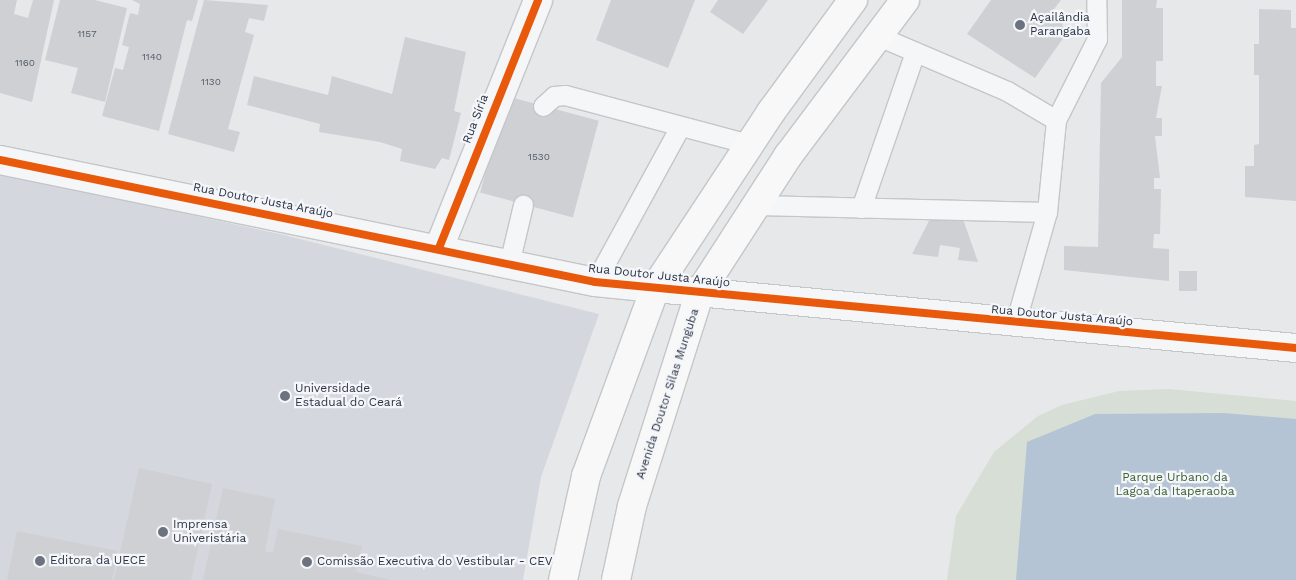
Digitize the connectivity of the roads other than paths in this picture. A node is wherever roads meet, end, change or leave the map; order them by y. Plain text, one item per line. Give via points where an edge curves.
1 (538, 0) edge
2 (853, 0) edge
3 (905, 0) edge
4 (1096, 0) edge
5 (878, 36) junction
6 (915, 52) junction
7 (543, 106) dead end
8 (1056, 120) junction
9 (680, 127) junction
10 (750, 144) junction
11 (0, 160) edge
12 (523, 205) dead end
13 (756, 205) junction
14 (861, 208) junction
15 (1048, 212) junction
16 (439, 248) junction
17 (509, 264) junction
18 (595, 282) junction
19 (654, 288) junction
20 (700, 292) junction
21 (1015, 324) junction
22 (1296, 348) edge
23 (563, 580) edge
24 (616, 580) edge

1 - 16 street, Rua Síria
2 - 10 main road
3 - 5 main road, Avenida Doutor Silas Munguba
4 - 8 lane via 1097,39
5 - 6 lane
5 - 13 main road, Avenida Doutor Silas Munguba
6 - 8 lane via 1008,90
6 - 14 lane
7 - 9 lane via 554,96 565,95
8 - 15 lane
9 - 10 lane
9 - 18 lane
10 - 19 main road
11 - 16 street, Rua Doutor Justa Araújo
12 - 17 lane
13 - 14 lane
13 - 20 main road, Avenida Doutor Silas Munguba
14 - 15 lane
15 - 21 lane
16 - 17 street, Rua Doutor Justa Araújo
17 - 18 street, Rua Doutor Justa Araújo
18 - 19 street, Rua Doutor Justa Araújo
19 - 20 street, Rua Doutor Justa Araújo
19 - 23 main road via 586,476
20 - 21 street, Rua Doutor Justa Araújo
20 - 24 main road, Avenida Doutor Silas Munguba via 632,506
21 - 22 street, Rua Doutor Justa Araújo

